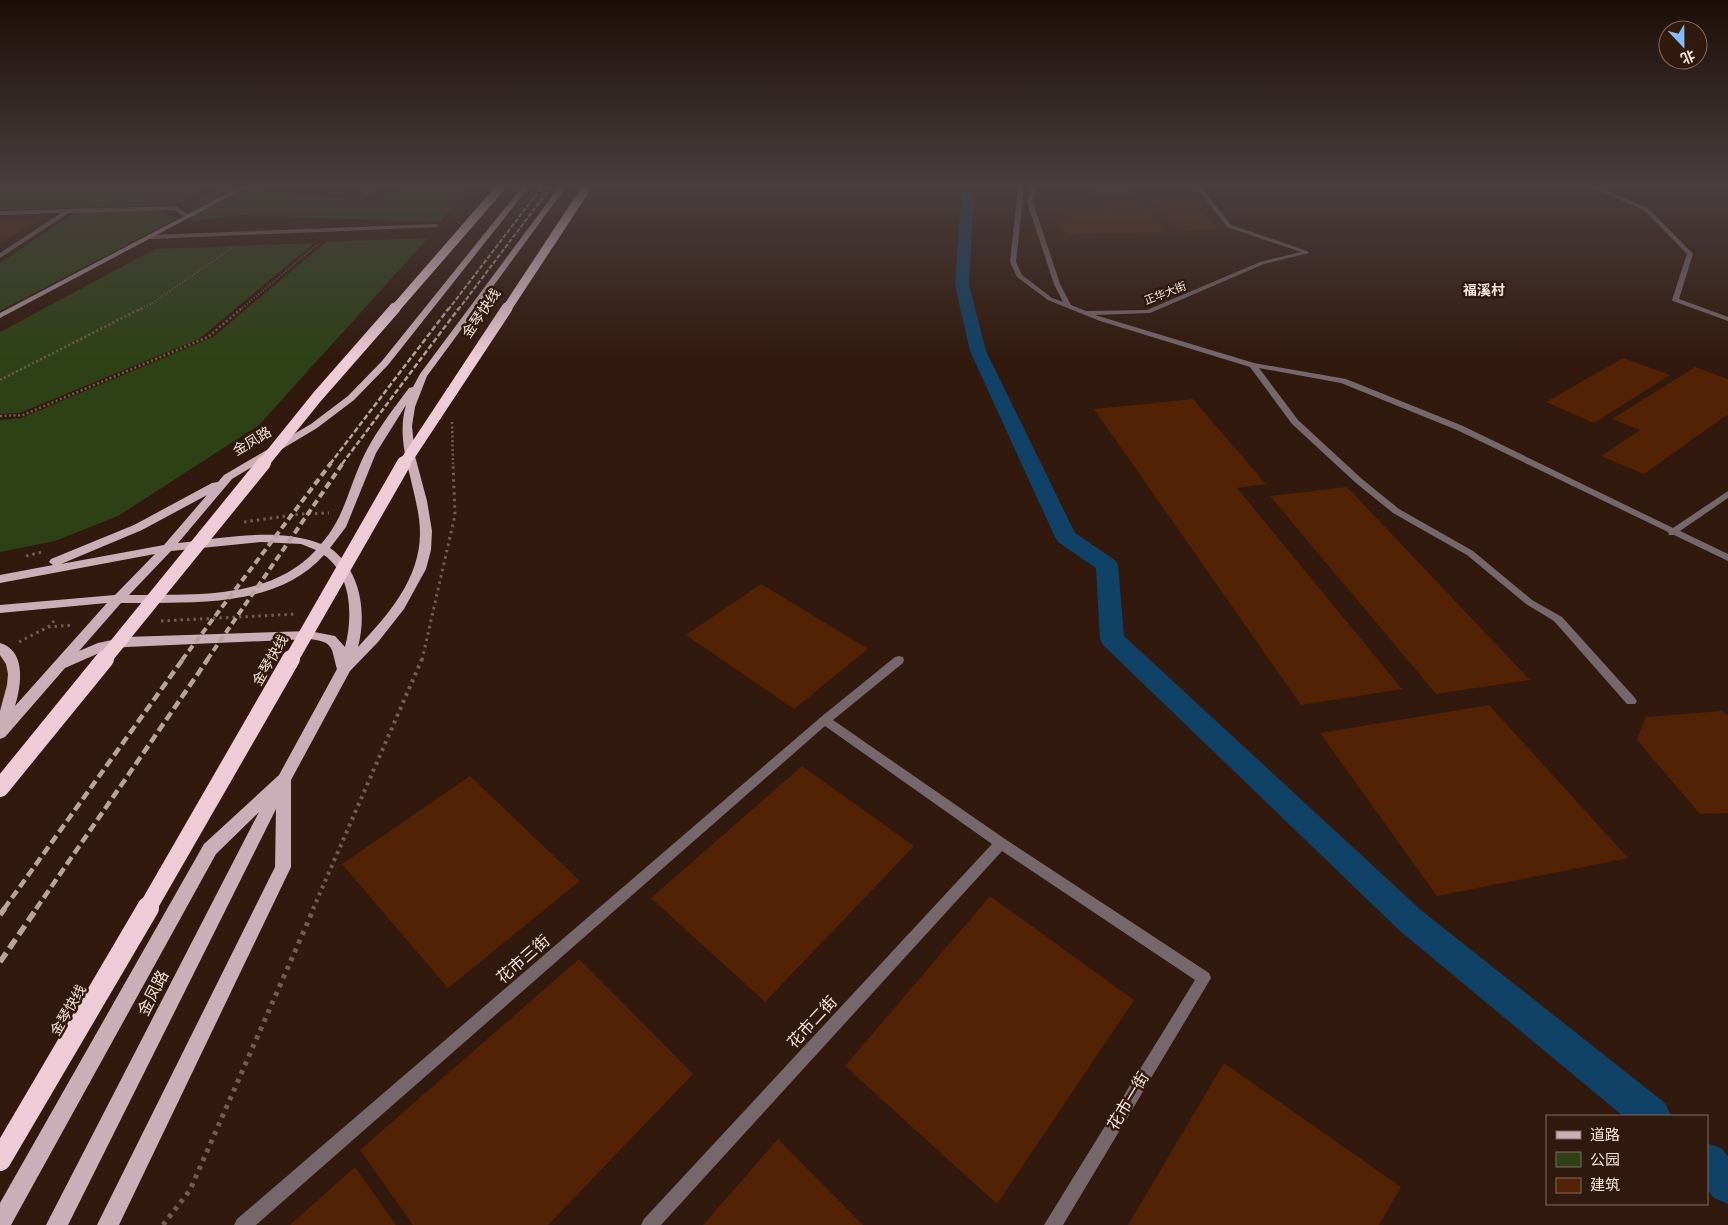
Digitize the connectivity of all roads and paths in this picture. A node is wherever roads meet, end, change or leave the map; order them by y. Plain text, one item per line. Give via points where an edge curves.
1 (18, 244) edge
2 (138, 244) edge
3 (238, 244) edge
4 (319, 244) edge
5 (451, 244) edge
6 (480, 244) edge
7 (521, 244) edge
8 (549, 244) edge
9 (1015, 244) edge
10 (1044, 244) edge
11 (1280, 244) edge
12 (1680, 244) edge
13 (0, 256) edge
14 (1069, 307) junction
15 (1084, 313) junction
16 (0, 316) edge
17 (1728, 319) edge
18 (1253, 365) junction
19 (423, 376) junction
20 (0, 380) edge
21 (0, 416) edge
22 (452, 416) dead end
23 (228, 478) junction
24 (1728, 494) edge
25 (349, 513) junction
26 (240, 523) dead end
27 (1672, 533) junction
28 (168, 548) junction
29 (324, 549) junction
30 (46, 552) dead end
31 (26, 556) dead end
32 (1728, 558) edge
33 (19, 575) junction
34 (0, 579) edge
35 (118, 599) junction
36 (0, 609) edge
37 (299, 614) dead end
38 (154, 621) dead end
39 (95, 624) junction
40 (48, 626) dead end
41 (0, 648) edge
42 (899, 660) dead end
43 (344, 669) junction
44 (51, 675) junction
45 (1631, 701) dead end
46 (825, 720) junction
47 (0, 733) edge
48 (284, 778) junction
49 (0, 788) edge
50 (1001, 843) junction
51 (0, 1160) edge
52 (0, 1224) edge
53 (57, 1225) edge
54 (108, 1225) edge
55 (164, 1225) edge
56 (243, 1225) edge
57 (650, 1225) edge
58 (1053, 1225) edge

1 - 13 street
2 - 16 street
3 - 20 path via 154,302
4 - 21 path via 208,337 23,414
5 - 49 highway, bridge via 317,397
6 - 23 main road, 金凤路 via 385,363 351,398 314,426
7 - 19 main road
8 - 51 highway, 金琴快线, bridge via 399,471
9 - 14 street via 1013,262 1019,276 1050,299
10 - 14 street via 1057,284
11 - 15 street, 正华大街 via 1306,253 1262,263 1148,312
12 - 17 street via 1690,254 1675,300
14 - 15 street
15 - 18 street
18 - 27 street via 1343,381 1460,428
18 - 45 street via 1295,422 1359,480 1396,511 1470,553 1529,602 1558,618
19 - 25 main road via 380,434
19 - 43 main road via 409,410 408,424 411,459 427,532 418,574 388,622
22 - 55 path via 455,515 421,664 190,1190
23 - 28 main road, 金凤路
23 - 33 main road via 117,538
24 - 27 street
25 - 26 path via 300,514
25 - 29 main road
27 - 32 street
28 - 29 main road via 284,538
28 - 33 main road
28 - 35 main road, 金凤路
29 - 35 main road via 288,578 250,592 204,598
29 - 43 main road via 341,565 356,602 355,631
30 - 31 path
33 - 34 main road
35 - 36 main road
35 - 39 main road, 金凤路
37 - 38 path
39 - 40 path
39 - 44 main road, 金凤路
41 - 47 main road via 15,668 13,690
42 - 46 street, 花市三街
43 - 44 main road via 339,645 332,639 297,635 119,643 74,658
43 - 48 main road, 金凤路
44 - 47 main road, 金凤路
46 - 50 street
46 - 56 street, 花市三街
48 - 52 main road via 210,849
48 - 53 main road, 金凤路
48 - 54 main road via 284,867
50 - 57 street, 花市二街
50 - 58 street, 花市一街 via 1204,978

